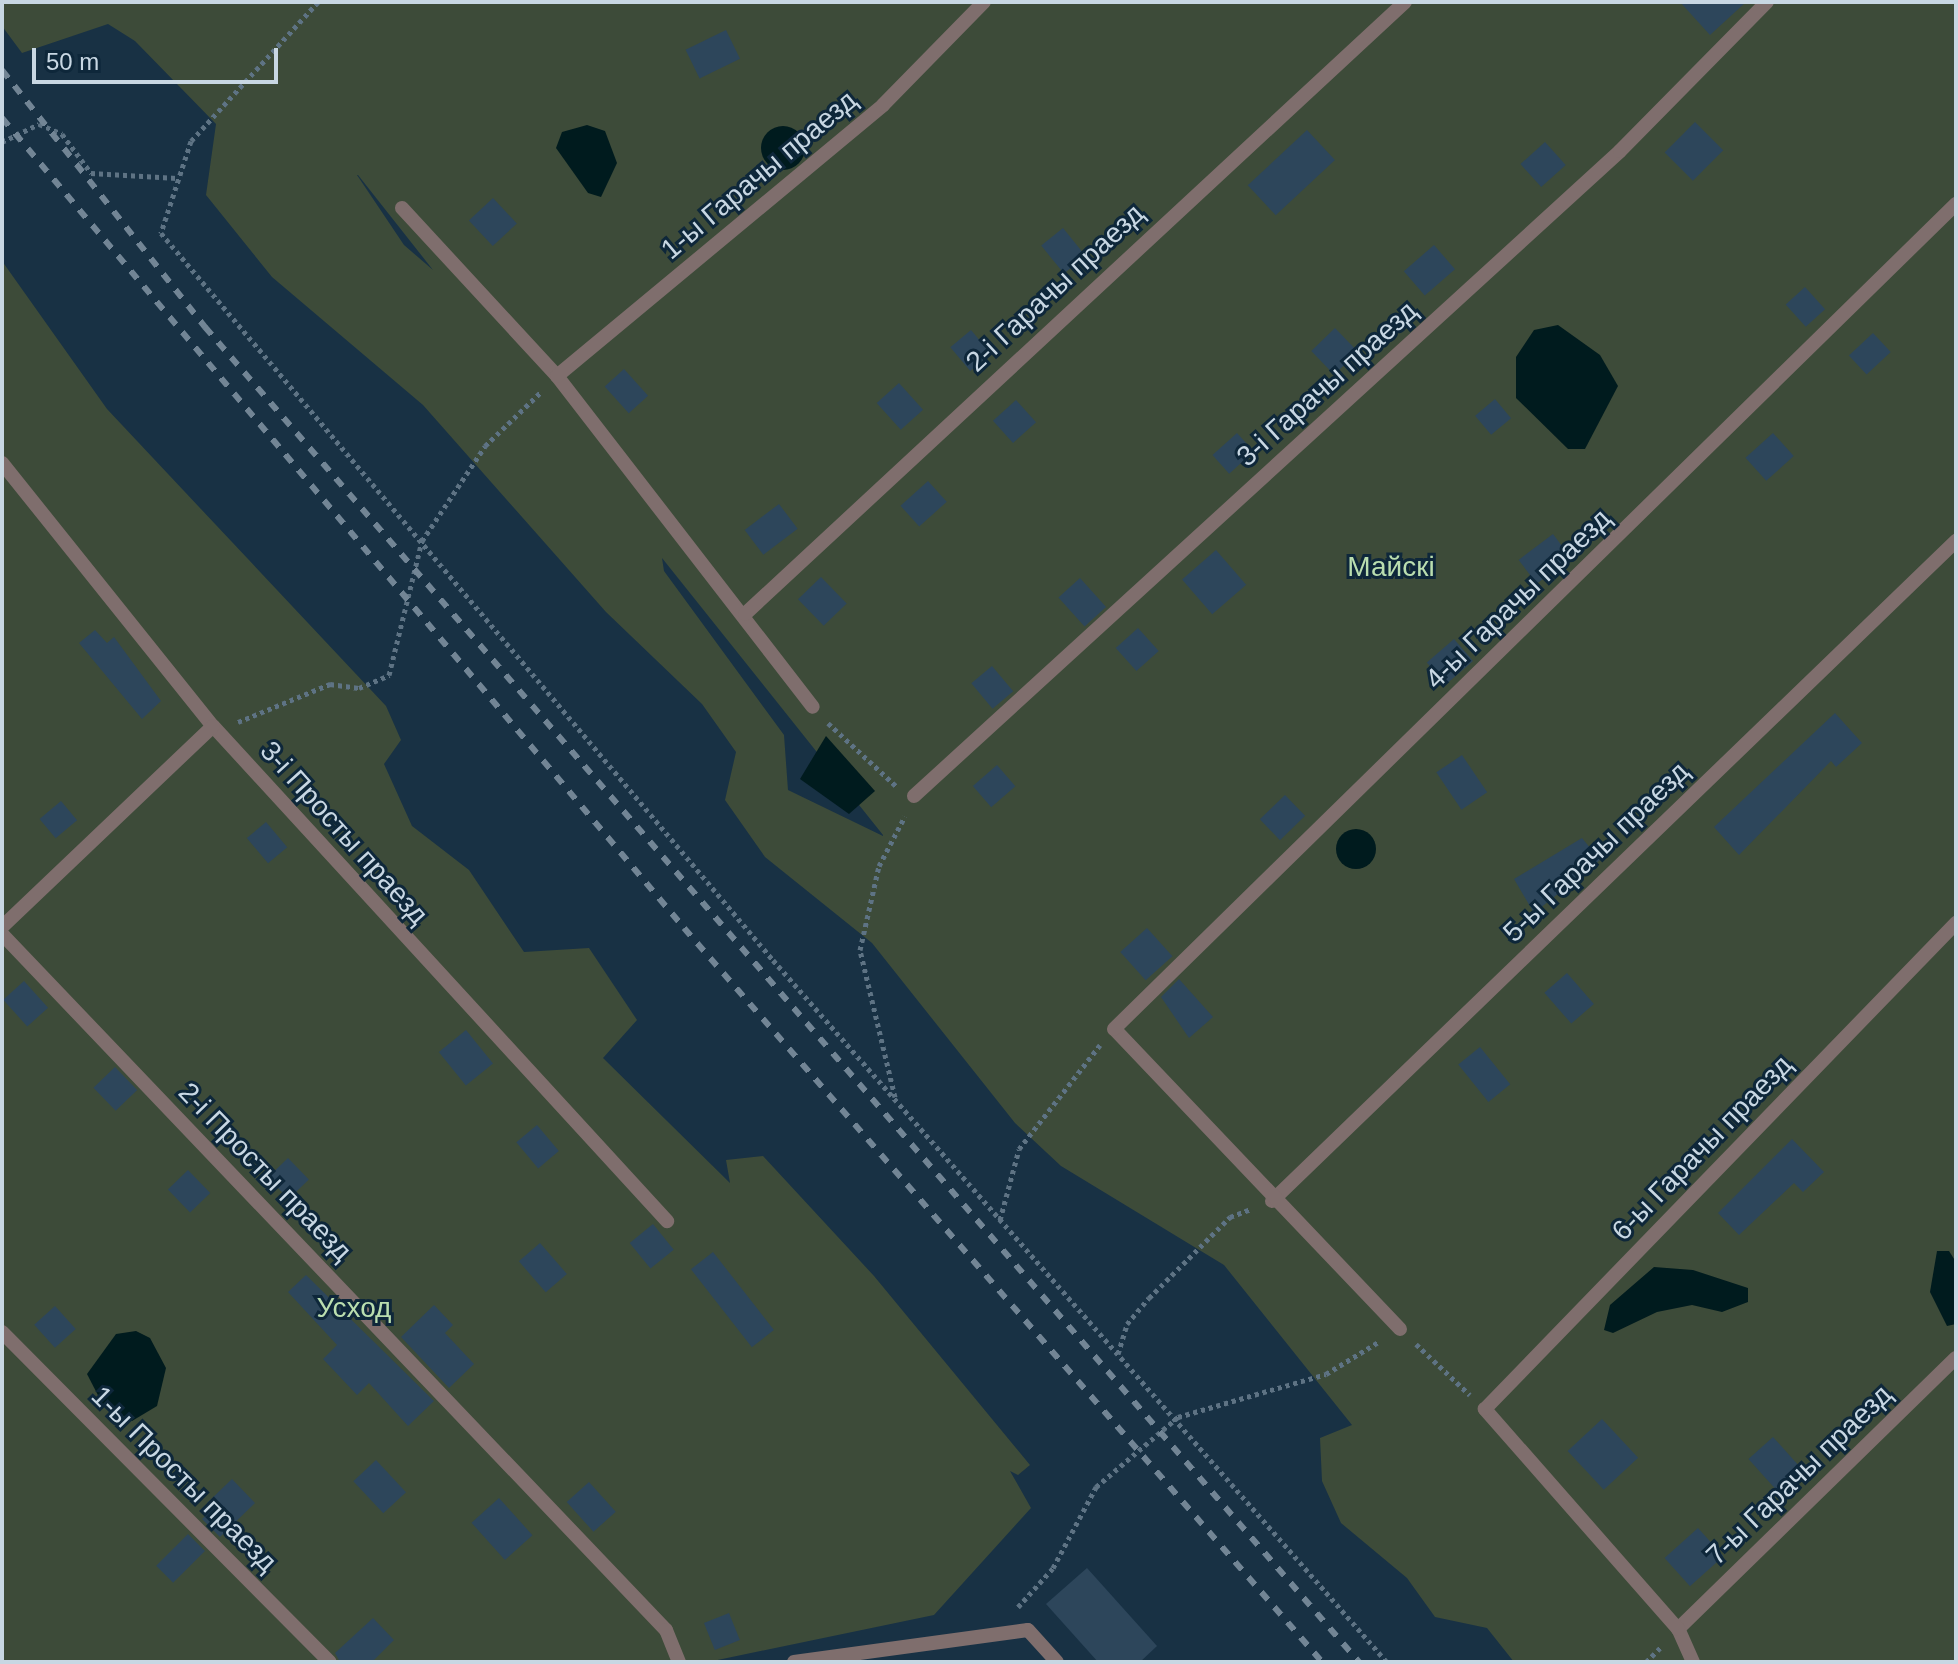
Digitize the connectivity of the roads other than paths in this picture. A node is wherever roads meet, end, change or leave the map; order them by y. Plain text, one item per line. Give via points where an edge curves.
1 (984, 2) edge
2 (1405, 2) edge
3 (1767, 2) edge
4 (1956, 204) edge
5 (402, 208) dead end
6 (557, 376) junction
7 (2, 463) edge
8 (1956, 541) edge
9 (745, 614) junction
10 (813, 707) road end
11 (213, 726) junction
12 (914, 796) road end
13 (1956, 923) edge
14 (2, 927) edge
15 (2, 934) edge
16 (1272, 1201) junction
17 (667, 1221) dead end
18 (1400, 1329) road end
19 (2, 1332) edge
20 (1956, 1358) edge
21 (1678, 1629) junction
22 (330, 1662) edge
23 (679, 1662) edge
24 (794, 1662) edge
25 (1057, 1662) edge
26 (1693, 1662) edge

1 - 6 lane, 1-ы Гарачы праезд via 883,105
2 - 9 lane, 2-і Гарачы праезд
3 - 12 lane, 3-і Гарачы праезд via 1620,151
4 - 16 lane, 4-ы Гарачы праезд via 1114,1029
5 - 6 lane
6 - 9 lane
7 - 11 lane, 3-і Просты праезд
8 - 16 lane, 5-ы Гарачы праезд
9 - 10 lane
11 - 14 lane
11 - 17 lane, 3-і Просты праезд
13 - 21 lane, 6-ы Гарачы праезд via 1485,1409
15 - 23 lane, 2-і Просты праезд via 666,1630
16 - 18 lane
19 - 22 lane, 1-ы Просты праезд
20 - 21 lane, 7-ы Гарачы праезд
21 - 26 lane
24 - 25 lane via 1028,1630

